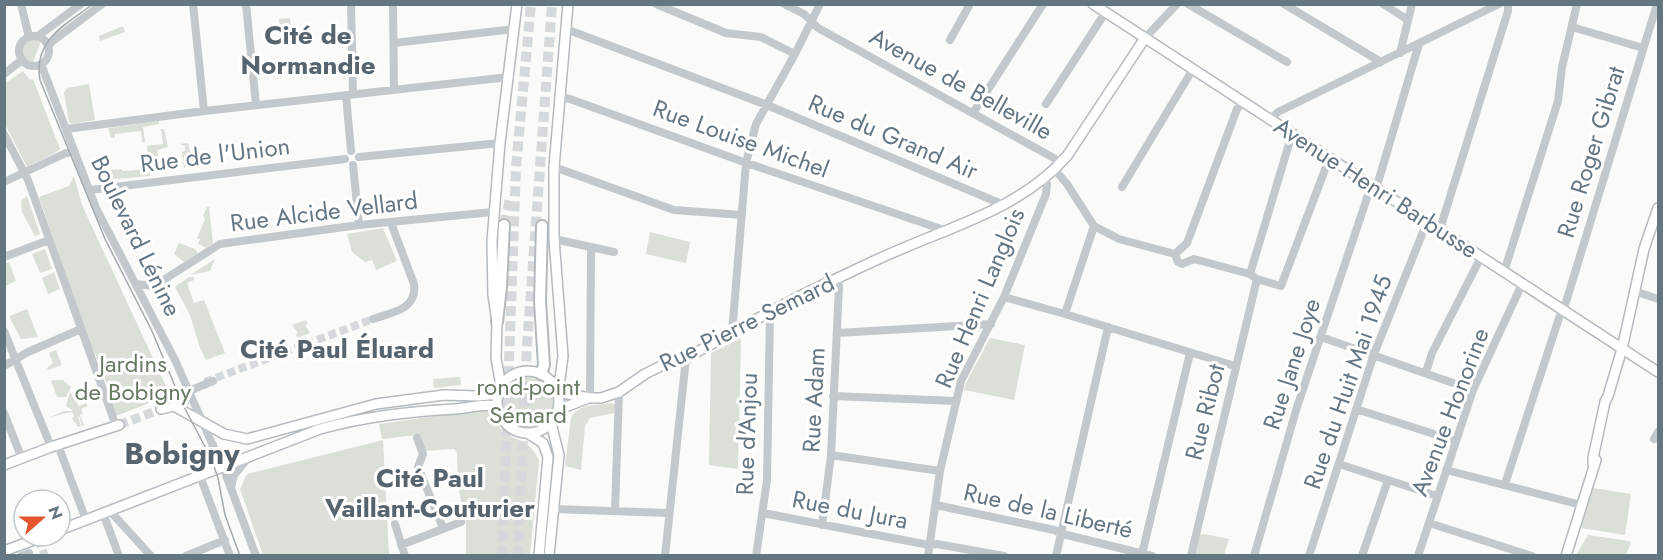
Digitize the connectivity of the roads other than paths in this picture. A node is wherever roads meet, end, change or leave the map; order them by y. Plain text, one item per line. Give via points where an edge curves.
1 (21, 4) edge
2 (81, 4) edge
3 (102, 4) edge
4 (193, 4) edge
5 (246, 4) edge
6 (351, 4) edge
7 (393, 4) edge
8 (517, 4) edge
9 (568, 4) edge
10 (656, 4) edge
11 (784, 4) edge
12 (820, 4) edge
13 (970, 4) edge
14 (1043, 4) edge
15 (1093, 4) edge
16 (1176, 4) edge
17 (1188, 4) edge
18 (1284, 4) edge
19 (1383, 4) edge
20 (1412, 4) edge
21 (1508, 4) edge
22 (1577, 4) edge
23 (1657, 4) edge
24 (1496, 5) edge
25 (1105, 13) junction
26 (1408, 20) junction
27 (811, 22) junction
28 (1572, 27) junction
29 (514, 29) junction
30 (566, 29) junction
31 (38, 36) junction
32 (28, 37) junction
33 (1145, 38) junction
34 (950, 40) dead end
35 (394, 43) junction
36 (1419, 44) junction
37 (48, 46) junction
38 (1643, 48) junction
39 (1400, 53) junction
40 (795, 54) junction
41 (22, 60) junction
42 (1287, 62) dead end
43 (1381, 62) junction
44 (41, 64) junction
45 (1193, 69) junction
46 (4, 74) edge
47 (509, 77) junction
48 (394, 90) junction
49 (349, 94) junction
50 (559, 98) junction
51 (1243, 102) junction
52 (1046, 104) dead end
53 (256, 105) junction
54 (766, 105) junction
55 (204, 111) junction
56 (973, 113) junction
57 (1270, 120) junction
58 (66, 129) junction
59 (4, 134) edge
60 (1292, 134) junction
61 (500, 143) junction
62 (351, 151) junction
63 (75, 152) junction
64 (359, 157) junction
65 (345, 159) junction
66 (1329, 159) junction
67 (746, 163) junction
68 (353, 165) junction
69 (1058, 166) junction
70 (554, 167) junction
71 (24, 172) junction
72 (1064, 180) junction
73 (1045, 181) junction
74 (4, 182) edge
75 (1374, 187) junction
76 (1122, 188) dead end
77 (90, 190) junction
78 (1004, 205) junction
79 (1659, 208) edge
80 (493, 212) junction
81 (742, 214) junction
82 (1427, 222) junction
83 (391, 223) junction
84 (359, 225) junction
85 (504, 225) tunnel mouth
86 (542, 226) dead end
87 (1094, 226) junction
88 (1440, 229) junction
89 (946, 231) junction
90 (554, 239) junction
91 (49, 240) junction
92 (591, 248) junction
93 (614, 252) dead end
94 (1175, 254) junction
95 (4, 257) edge
96 (1480, 257) junction
97 (1504, 272) junction
98 (1254, 277) junction
99 (838, 278) junction
100 (136, 284) junction
101 (1522, 284) junction
102 (1634, 291) junction
103 (1004, 297) junction
104 (1659, 299) edge
105 (1562, 310) junction
106 (770, 313) junction
107 (1065, 314) junction
108 (373, 319) tunnel mouth
109 (497, 322) junction
110 (991, 324) junction
111 (1108, 327) junction
112 (81, 329) junction
113 (4, 331) edge
114 (732, 333) junction
115 (837, 333) junction
116 (1321, 337) junction
117 (1622, 349) junction
118 (1190, 353) junction
119 (1374, 354) junction
120 (16, 358) junction
121 (686, 358) junction
122 (4, 366) edge
123 (1235, 366) junction
124 (1426, 372) junction
125 (1659, 372) edge
126 (541, 374) junction
127 (213, 381) tunnel mouth
128 (556, 389) junction
129 (500, 390) junction
130 (1473, 390) junction
131 (189, 392) junction
132 (619, 392) junction
133 (833, 396) junction
134 (590, 398) junction
135 (956, 400) junction
136 (159, 406) joint
137 (174, 406) junction
138 (497, 406) junction
139 (1356, 409) junction
140 (558, 410) junction
141 (4, 413) edge
142 (203, 422) junction
143 (551, 423) junction
144 (117, 425) joint
145 (527, 433) junction
146 (417, 438) dead end
147 (1456, 441) junction
148 (213, 445) junction
149 (54, 446) junction
150 (831, 455) junction
151 (250, 456) junction
152 (22, 459) junction
153 (1339, 464) junction
154 (4, 465) edge
155 (223, 467) junction
156 (1446, 470) junction
157 (940, 471) junction
158 (200, 476) junction
159 (1388, 480) junction
160 (1505, 484) junction
161 (231, 489) junction
162 (1437, 496) junction
163 (936, 505) junction
164 (1581, 505) junction
165 (553, 509) junction
166 (615, 510) junction
167 (106, 512) junction
168 (668, 513) junction
169 (763, 513) junction
170 (86, 520) junction
171 (461, 522) dead end
172 (1429, 523) junction
173 (395, 524) dead end
174 (72, 525) edge
175 (822, 525) junction
176 (443, 528) junction
177 (1060, 533) junction
178 (225, 540) junction
179 (401, 545) junction
180 (930, 545) junction
181 (1130, 553) edge
182 (1142, 554) junction
183 (119, 555) edge
184 (151, 555) edge
185 (186, 555) edge
186 (230, 555) edge
187 (256, 555) edge
188 (405, 555) edge
189 (539, 555) edge
190 (549, 555) edge
191 (665, 555) edge
192 (756, 555) edge
193 (928, 555) edge
194 (1004, 555) edge
195 (1056, 555) edge
196 (1152, 555) edge
197 (1191, 555) edge
198 (1254, 555) edge
199 (1309, 555) edge
200 (1362, 555) edge
201 (1418, 555) edge
202 (1533, 555) edge
203 (1566, 555) edge

1 - 32 street
2 - 31 street
3 - 37 street
4 - 55 street
5 - 53 street
6 - 49 street
7 - 35 street
8 - 29 main road
9 - 30 main road
10 - 40 street via 726,33 761,37
11 - 27 street, Avenue de Belleville
12 - 27 street
13 - 34 street
14 - 56 street
15 - 25 main road, Avenue Henri Barbusse
16 - 33 street
17 - 42 street
18 - 43 street
19 - 26 street
20 - 26 street
21 - 88 street
22 - 28 street
23 - 38 street, Rue Roger Gibrat
24 - 36 street
25 - 33 main road, Avenue Henri Barbusse
25 - 52 street
26 - 39 street
27 - 40 street
27 - 56 street, Avenue de Belleville
28 - 38 street
28 - 97 street via 1558,101
29 - 35 street
29 - 47 main road
30 - 50 main road
30 - 54 street, Rue du Grand Air
31 - 32 street
31 - 37 street
32 - 41 street via 19,50
33 - 45 main road, Avenue Henri Barbusse
33 - 69 main road
35 - 48 street
36 - 39 street
36 - 75 street, Rue Jane Joye
37 - 44 street via 48,57
38 - 105 street, Rue Roger Gibrat
39 - 43 street
40 - 54 street
41 - 44 street via 30,65
41 - 46 street
43 - 57 street via 1278,112
44 - 58 street, Boulevard Lénine
45 - 51 main road, Avenue Henri Barbusse
45 - 76 street
47 - 48 street
47 - 61 main road
48 - 49 street
49 - 53 street
49 - 62 street
50 - 67 street, Rue Louise Michel
50 - 70 main road
51 - 57 main road, Avenue Henri Barbusse
51 - 94 street via 1187,243
53 - 55 street
54 - 67 street via 756,124
54 - 78 street, Rue du Grand Air
55 - 58 street
56 - 69 street, Avenue de Belleville
57 - 60 main road, Avenue Henri Barbusse
58 - 63 street, Boulevard Lénine
59 - 71 street
60 - 66 main road, Avenue Henri Barbusse
60 - 98 street, Rue Ribot
61 - 64 street
61 - 80 main road
62 - 64 street
62 - 65 street
63 - 71 street
63 - 77 street, Boulevard Lénine
64 - 68 street
65 - 68 street
65 - 77 street, Rue de l'Union
66 - 75 main road, Avenue Henri Barbusse
66 - 98 street via 1281,286
67 - 81 street
67 - 89 street, Rue Louise Michel
68 - 84 street
69 - 72 street, Avenue de Belleville
69 - 73 main road, Rue Pierre Semard
70 - 81 street via 674,210
70 - 90 main road
71 - 74 street
71 - 91 street
72 - 73 street
72 - 87 street, Avenue de Belleville
73 - 78 main road, Rue Pierre Semard
73 - 103 street, Rue Henri Langlois via 1046,194
75 - 82 main road, Avenue Henri Barbusse
75 - 116 street, Rue Jane Joye
77 - 100 street, Boulevard Lénine
78 - 89 main road, Rue Pierre Semard
79 - 102 main road
80 - 83 street, Rue Alcide Vellard
80 - 109 main road via 493,295
81 - 114 street
82 - 88 main road, Avenue Henri Barbusse
82 - 119 street, Rue du Huit Mai 1945
83 - 84 street, Rue Alcide Vellard
83 - 108 street via 415,294 402,309
84 - 100 street, Rue Alcide Vellard via 220,244 154,286
85 - 109 highway
86 - 126 highway
87 - 94 street via 1119,239
87 - 107 street
88 - 96 main road, Avenue Henri Barbusse
89 - 99 main road, Rue Pierre Semard
90 - 92 street
90 - 128 main road via 563,356
91 - 95 street
91 - 112 street
92 - 93 street
92 - 134 street
94 - 98 street via 1182,264 1194,259
96 - 97 main road, Avenue Henri Barbusse
96 - 124 street via 1432,352
97 - 101 main road, Avenue Henri Barbusse
98 - 123 street, Rue Ribot
99 - 106 main road, Rue Pierre Semard
99 - 115 street, Rue Adam
100 - 131 street, Boulevard Lénine
101 - 105 main road, Avenue Henri Barbusse
101 - 130 street, Avenue Honorine
102 - 104 street
102 - 117 main road
103 - 107 street
103 - 110 street, Rue Henri Langlois
105 - 117 main road, Avenue Henri Barbusse
105 - 160 street, Rue Roger Gibrat
106 - 114 main road, Rue Pierre Semard
106 - 169 street, Rue d'Anjou
107 - 111 street
109 - 129 main road
110 - 115 street
110 - 135 street, Rue Henri Langlois via 961,381
111 - 118 street
111 - 177 street
112 - 120 street
112 - 144 street
113 - 120 street
114 - 121 main road, Rue Pierre Semard
115 - 133 street, Rue Adam
116 - 119 street
116 - 198 street, Rue Jane Joye
117 - 125 main road, Avenue Henri Barbusse
117 - 164 main road
118 - 123 street
118 - 182 street
119 - 124 street
119 - 139 street, Rue du Huit Mai 1945
120 - 122 street
120 - 149 street
121 - 132 main road, Rue Pierre Semard via 659,367
121 - 168 street
123 - 197 street, Rue Ribot
124 - 130 street
126 - 128 main road
126 - 129 main road via 515,374
127 - 136 street, bridge
128 - 134 main road, Rue Pierre Semard
128 - 140 main road
129 - 138 main road
129 - 142 main road via 376,404 250,438 227,435
130 - 147 street, Avenue Honorine
131 - 137 street via 185,402
131 - 142 street, Boulevard Lénine
132 - 134 main road, Rue Pierre Semard
132 - 166 street
133 - 135 street
133 - 150 street, Rue Adam
134 - 140 main road, Rue Pierre Semard
135 - 157 street, Rue Henri Langlois
136 - 137 main road
137 - 142 main road
138 - 145 main road via 504,422
138 - 151 main road via 409,411 351,421
139 - 147 street
139 - 153 street, Rue du Huit Mai 1945
140 - 143 main road
141 - 152 street
142 - 148 street, Boulevard Lénine
143 - 145 main road
143 - 165 main road via 559,455
144 - 149 main road
145 - 189 main road via 543,443 548,457
146 - 176 street via 423,454 418,467
147 - 156 street, Avenue Honorine
148 - 155 street, Boulevard Lénine
148 - 158 street
149 - 152 main road
149 - 170 street
150 - 157 street
150 - 175 street, Rue Adam
151 - 155 main road
151 - 161 street via 234,475
152 - 154 main road
153 - 159 street
153 - 199 street, Rue du Huit Mai 1945
155 - 158 main road
155 - 161 street, Boulevard Lénine
156 - 160 street
156 - 162 street, Avenue Honorine
157 - 163 street, Rue Henri Langlois
158 - 167 main road
158 - 178 street
159 - 162 street
159 - 200 street
160 - 164 street
161 - 187 street, Boulevard Lénine
162 - 172 street, Avenue Honorine
163 - 177 street, Rue de la Liberté
163 - 180 street, Rue Henri Langlois
164 - 203 main road
165 - 166 street
165 - 190 main road
166 - 168 street
167 - 170 main road
167 - 183 street
167 - 184 street
168 - 191 street
169 - 175 street, Rue du Jura
169 - 192 street, Rue d'Anjou
170 - 174 main road
171 - 176 street
172 - 201 street, Avenue Honorine
172 - 202 street
173 - 179 street
175 - 180 street, Rue du Jura
176 - 179 street
177 - 181 street, Rue de la Liberté
177 - 195 street
178 - 185 street
178 - 186 street
179 - 188 street
180 - 193 street, Rue Henri Langlois
180 - 194 street, Rue du Jura
181 - 182 street, Rue de la Liberté
182 - 196 street, Rue de la Liberté

